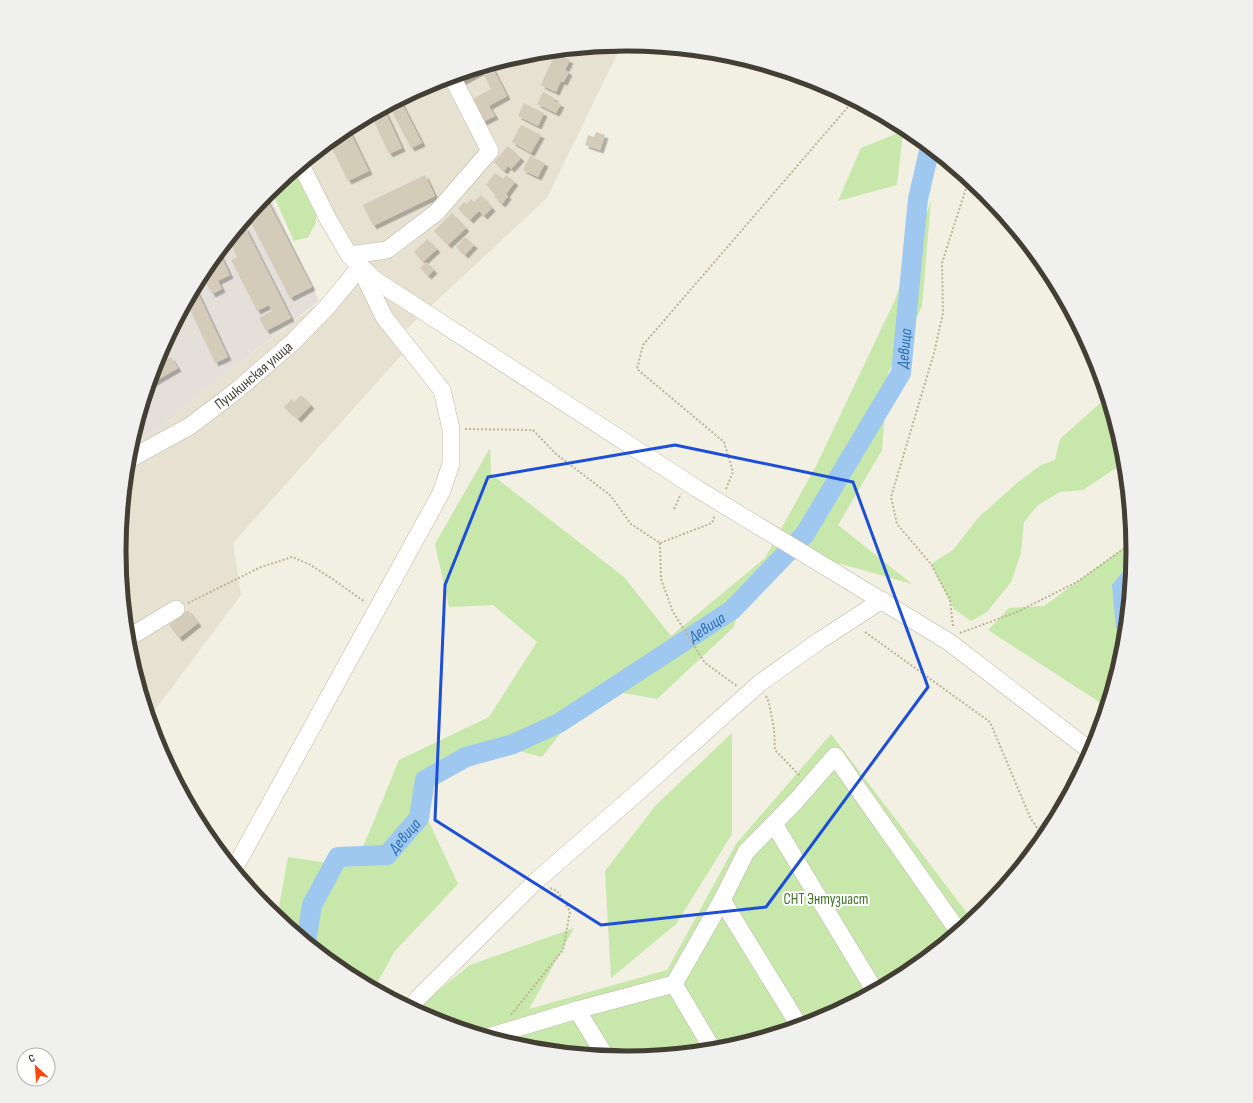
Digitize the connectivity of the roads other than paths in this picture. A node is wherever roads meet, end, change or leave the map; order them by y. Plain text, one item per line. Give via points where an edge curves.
1 (455, 82) edge
2 (303, 169) edge
3 (354, 261) junction
4 (136, 456) edge
5 (882, 600) junction
6 (176, 609) road end
7 (133, 635) edge
8 (1087, 748) edge
9 (774, 824) junction
10 (236, 865) edge
11 (722, 900) junction
12 (956, 928) edge
13 (674, 984) junction
14 (873, 987) edge
15 (414, 1004) edge
16 (577, 1010) junction
17 (797, 1022) edge
18 (496, 1035) edge
19 (710, 1045) edge
20 (602, 1051) edge

1 - 3 street via 490,151 437,212 387,250
2 - 3 street via 328,219
3 - 4 street, Пушкинская улица via 327,306 293,342 190,426
3 - 5 street, bridge via 375,280 690,489
3 - 10 street via 384,317 442,390 451,429 451,464 441,493
5 - 8 street via 949,642
5 - 15 street via 760,683 535,882
6 - 7 street
9 - 11 street via 746,852
9 - 12 street via 835,756
9 - 14 street
11 - 13 street
11 - 17 street
13 - 16 street
13 - 19 street
16 - 18 street
16 - 20 street

